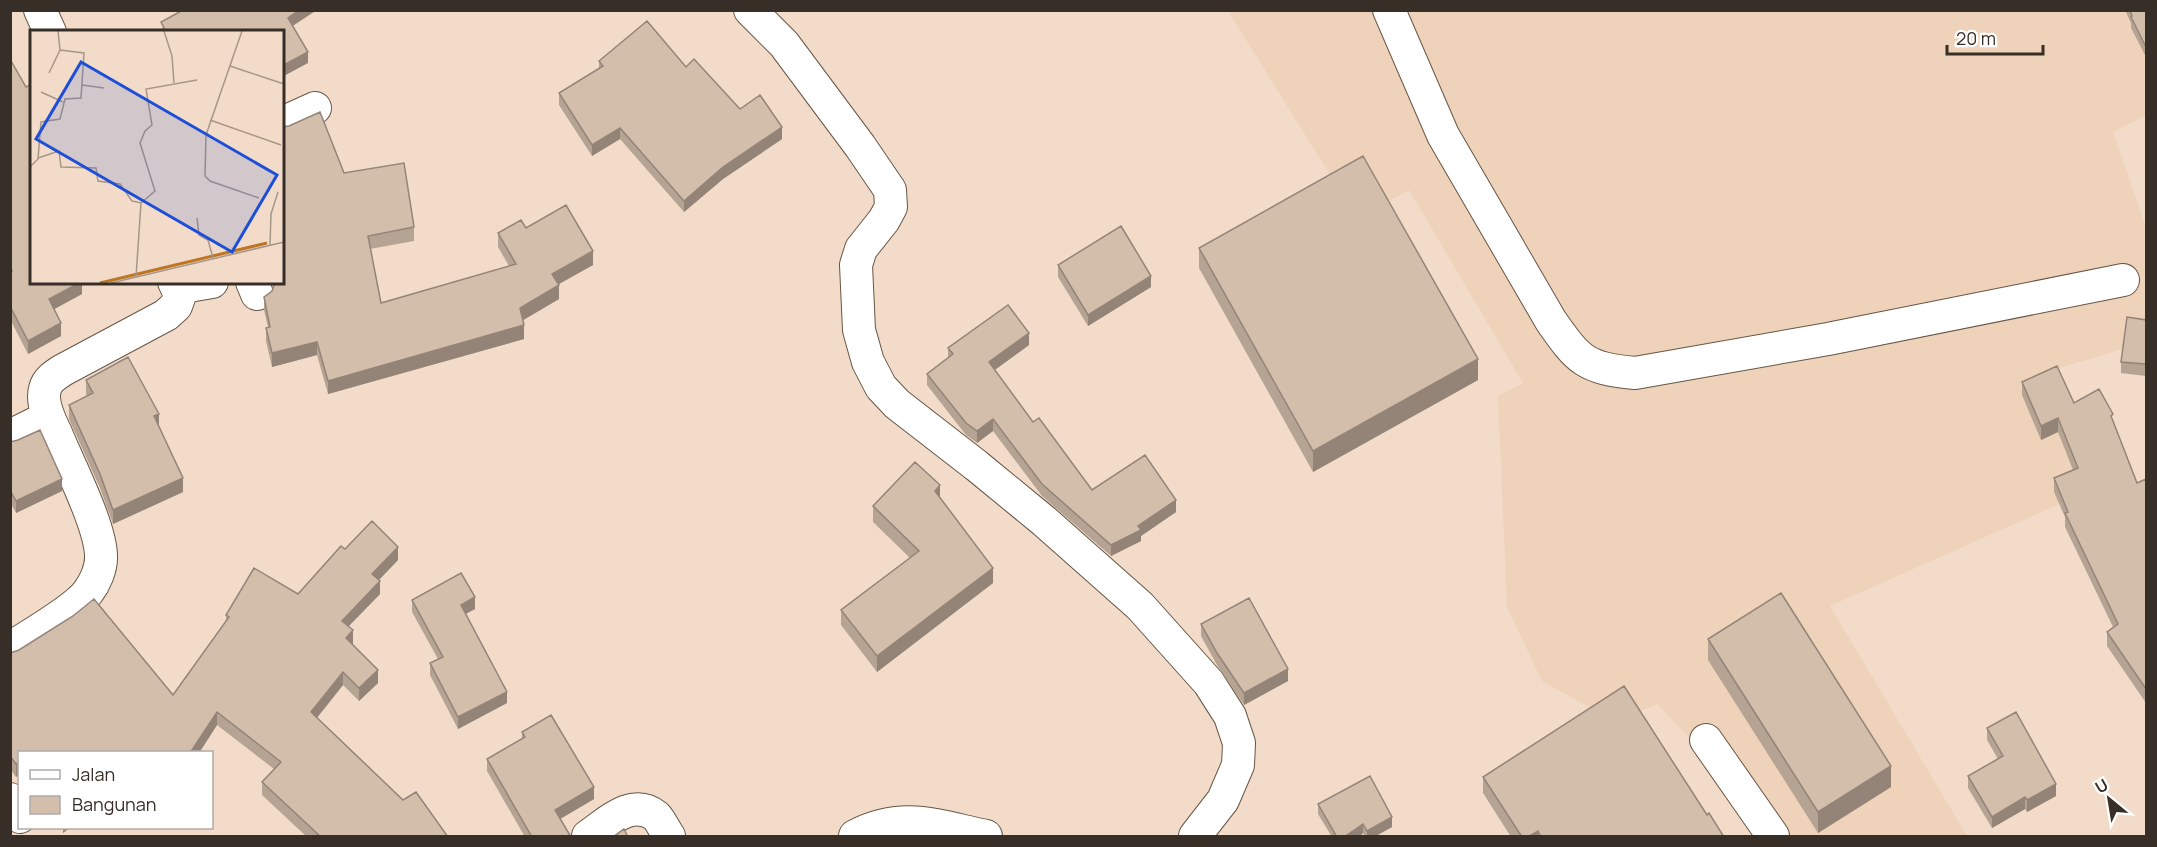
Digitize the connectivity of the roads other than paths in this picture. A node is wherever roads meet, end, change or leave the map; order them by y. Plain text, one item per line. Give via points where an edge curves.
1 (40, 10) edge
2 (750, 10) edge
3 (1389, 10) edge
4 (49, 30) edge
5 (315, 108) dead end
6 (284, 122) edge
7 (2123, 280) dead end
8 (176, 285) edge
9 (48, 417) junction
10 (10, 436) edge
11 (10, 648) edge
12 (1706, 740) dead end
13 (10, 799) edge
14 (18, 813) edge
15 (588, 837) edge
16 (669, 837) edge
17 (855, 837) edge
18 (986, 837) edge
19 (1195, 837) edge
20 (1773, 837) edge

1 - 4 street
2 - 19 street via 784,44 890,190 891,207 861,249 856,265 859,330 868,362 881,387 1140,606 1209,683 1230,716 1239,743 1238,765 1223,800
3 - 7 street via 1443,135 1551,321 1570,349 1593,366 1635,373
5 - 6 street
8 - 9 street via 180,295 176,306 166,315 48,381 44,391
9 - 10 street
9 - 11 street via 93,520 100,543 99,571 78,602
12 - 20 street
13 - 14 street
15 - 16 street via 631,808 657,817
17 - 18 street via 888,823 908,821

